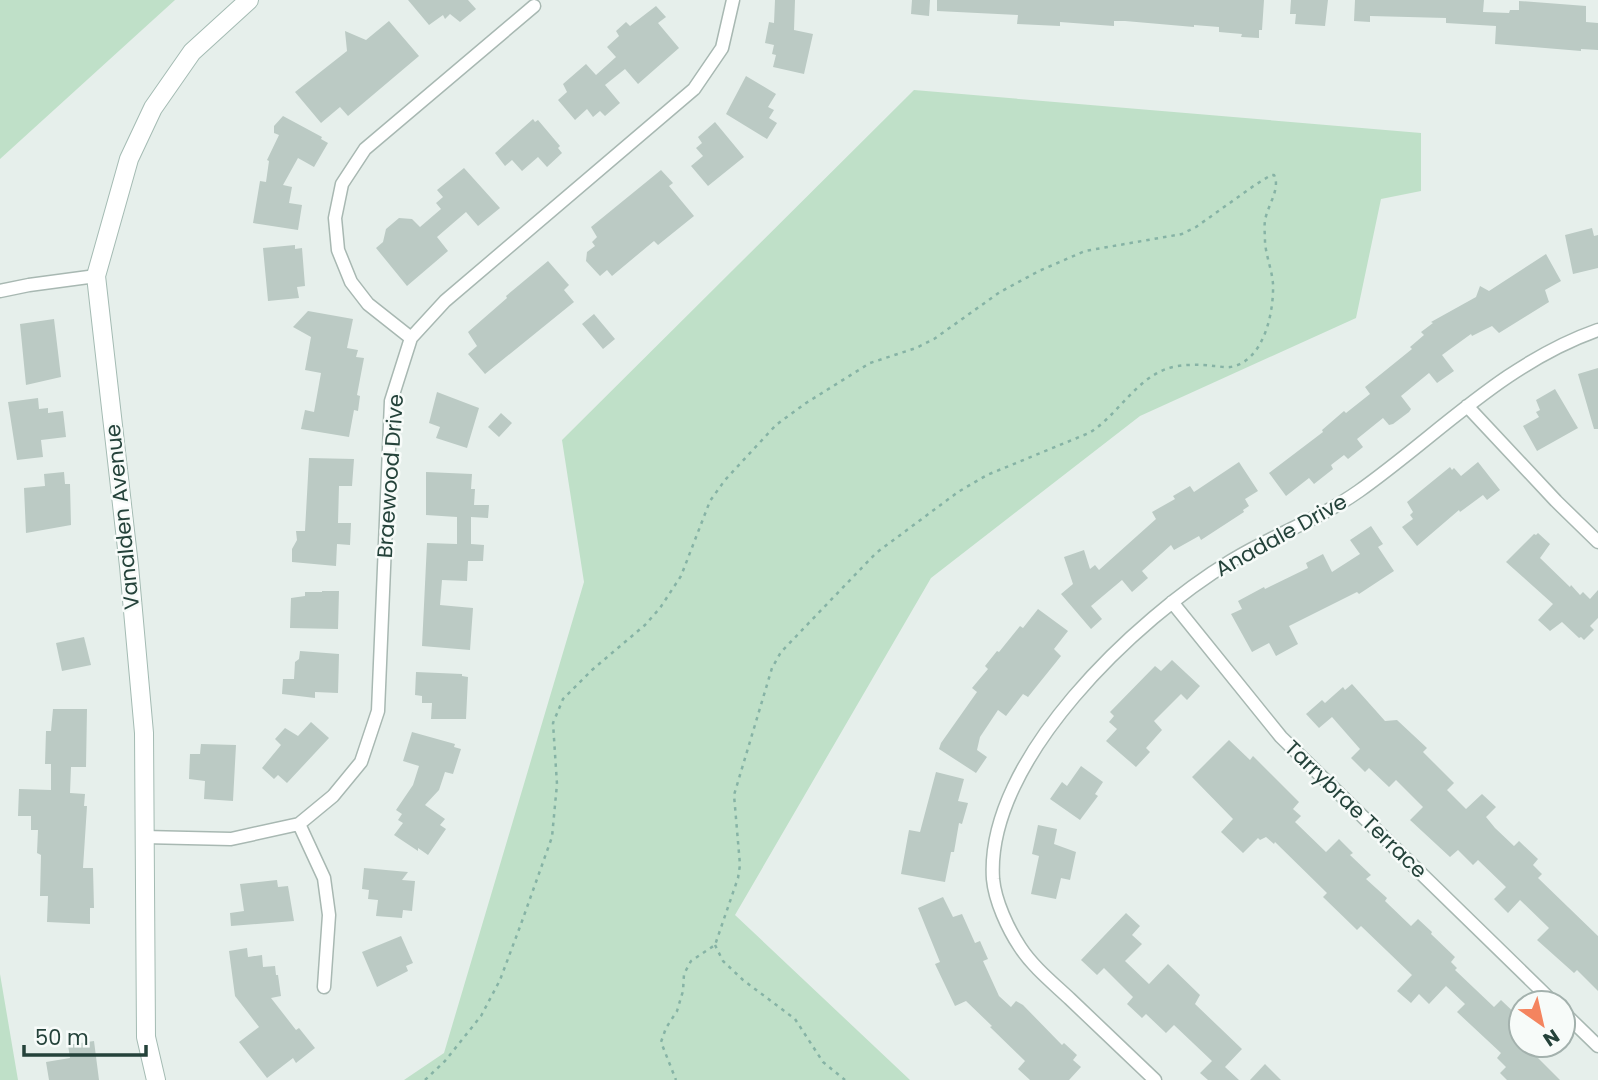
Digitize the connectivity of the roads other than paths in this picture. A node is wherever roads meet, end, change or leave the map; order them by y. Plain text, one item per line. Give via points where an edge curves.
1 (249, 0) edge
2 (733, 0) edge
3 (534, 6) dead end
4 (96, 276) junction
5 (0, 291) edge
6 (1598, 330) edge
7 (411, 338) junction
8 (1467, 406) junction
9 (1598, 542) edge
10 (1172, 602) junction
11 (299, 824) junction
12 (144, 837) junction
13 (324, 987) dead end
14 (1540, 989) edge
15 (1577, 1026) edge
16 (1598, 1046) edge
17 (156, 1080) edge
18 (1155, 1080) edge

1 - 4 main road, Vanalden Avenue via 192,52 153,108 129,159
2 - 7 street, Braewood Drive via 722,48 694,89 445,302
3 - 7 street via 365,149 342,184 335,218 338,250 351,282 368,304
4 - 5 street
4 - 12 main road, Vanalden Avenue via 144,733
6 - 8 street, Anadale Drive via 1568,340 1517,369
7 - 11 street, Braewood Drive via 391,401 378,711 361,762 333,796
8 - 9 street
8 - 10 street, Anadale Drive via 1326,514 1232,560
10 - 14 street, Tarrybrae Terrace via 1281,737
10 - 18 street, Anadale Drive via 1091,676 1046,732 1012,790 995,836 993,881 1020,947
11 - 12 street, Braewood Drive via 231,839
11 - 13 street via 324,878 329,915
12 - 17 main road, Vanalden Avenue via 146,1037
15 - 16 street

